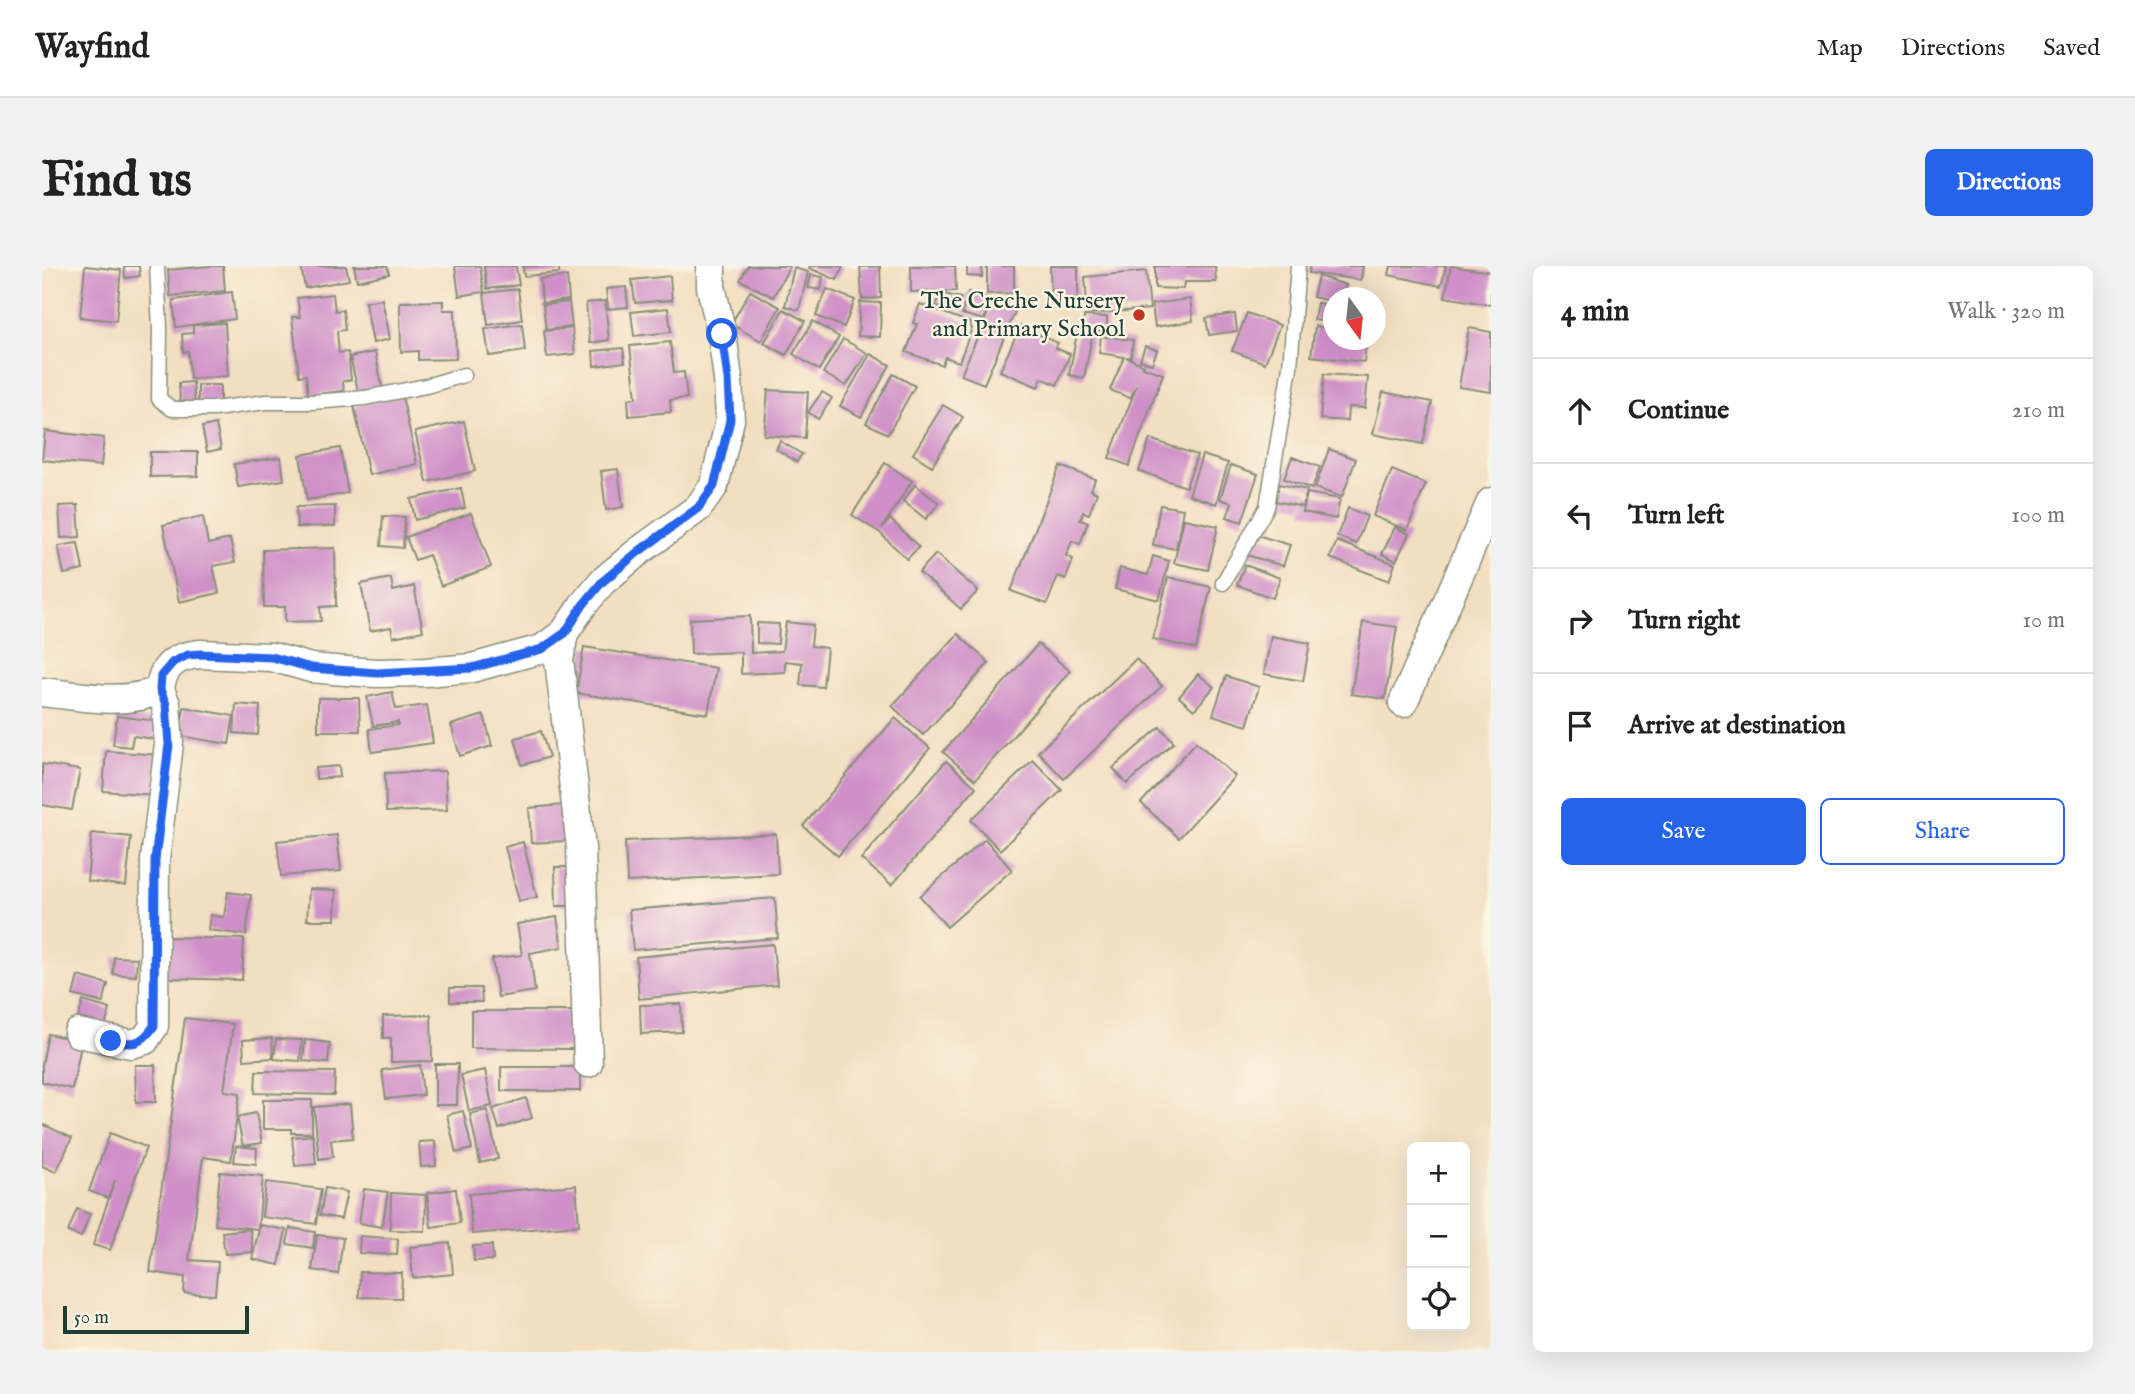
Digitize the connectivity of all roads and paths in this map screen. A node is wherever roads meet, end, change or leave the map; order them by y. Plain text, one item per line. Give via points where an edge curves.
1 (157, 266) edge
2 (711, 266) edge
3 (1298, 266) edge
4 (464, 374) dead end
5 (1491, 502) edge
6 (1223, 583) dead end
7 (562, 647) junction
8 (474, 688) dead end
9 (160, 690) junction
10 (42, 692) edge
11 (1403, 703) dead end
12 (78, 1033) dead end
13 (589, 1063) dead end

1 - 4 lane via 159,399 172,409 365,398
2 - 7 street via 730,420 714,486 698,508 602,582 583,605
3 - 6 lane via 1290,366 1267,507
5 - 11 street
7 - 8 street
7 - 9 street via 472,668 426,672 377,673 311,668 272,657 188,655 173,662 161,676
7 - 13 street via 581,848
9 - 10 street via 124,698
9 - 12 street via 166,704 169,744 155,860 154,1026 145,1040 131,1044

